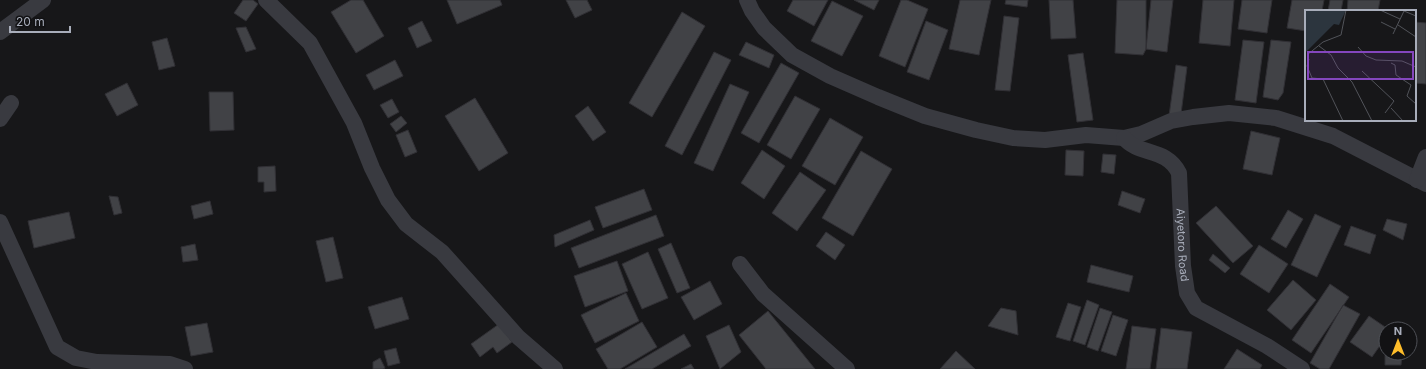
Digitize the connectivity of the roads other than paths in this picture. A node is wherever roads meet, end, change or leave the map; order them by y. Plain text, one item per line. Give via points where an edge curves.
1 (43, 0) edge
2 (266, 0) edge
3 (747, 0) edge
4 (0, 32) edge
5 (11, 103) dead end
6 (0, 119) edge
7 (1124, 138) junction
8 (1426, 157) edge
9 (1422, 182) edge
10 (0, 222) edge
11 (740, 264) dead end
12 (185, 369) edge
13 (555, 369) edge
14 (846, 369) edge
15 (1302, 369) edge

1 - 4 street
2 - 13 street via 310,43 354,123 388,200 406,224 442,252 518,337
3 - 7 street via 764,28 792,55 878,98 926,116 1013,138 1045,140 1086,135
5 - 6 street
7 - 9 street via 1141,134 1171,121 1193,117 1229,113 1276,118 1334,136
7 - 15 street, Aiyetoro Road via 1130,144 1171,160 1179,173 1183,266 1187,293 1196,308 1267,346
8 - 9 street
10 - 12 street via 57,347 76,358 98,362 170,364
11 - 14 street via 763,294

